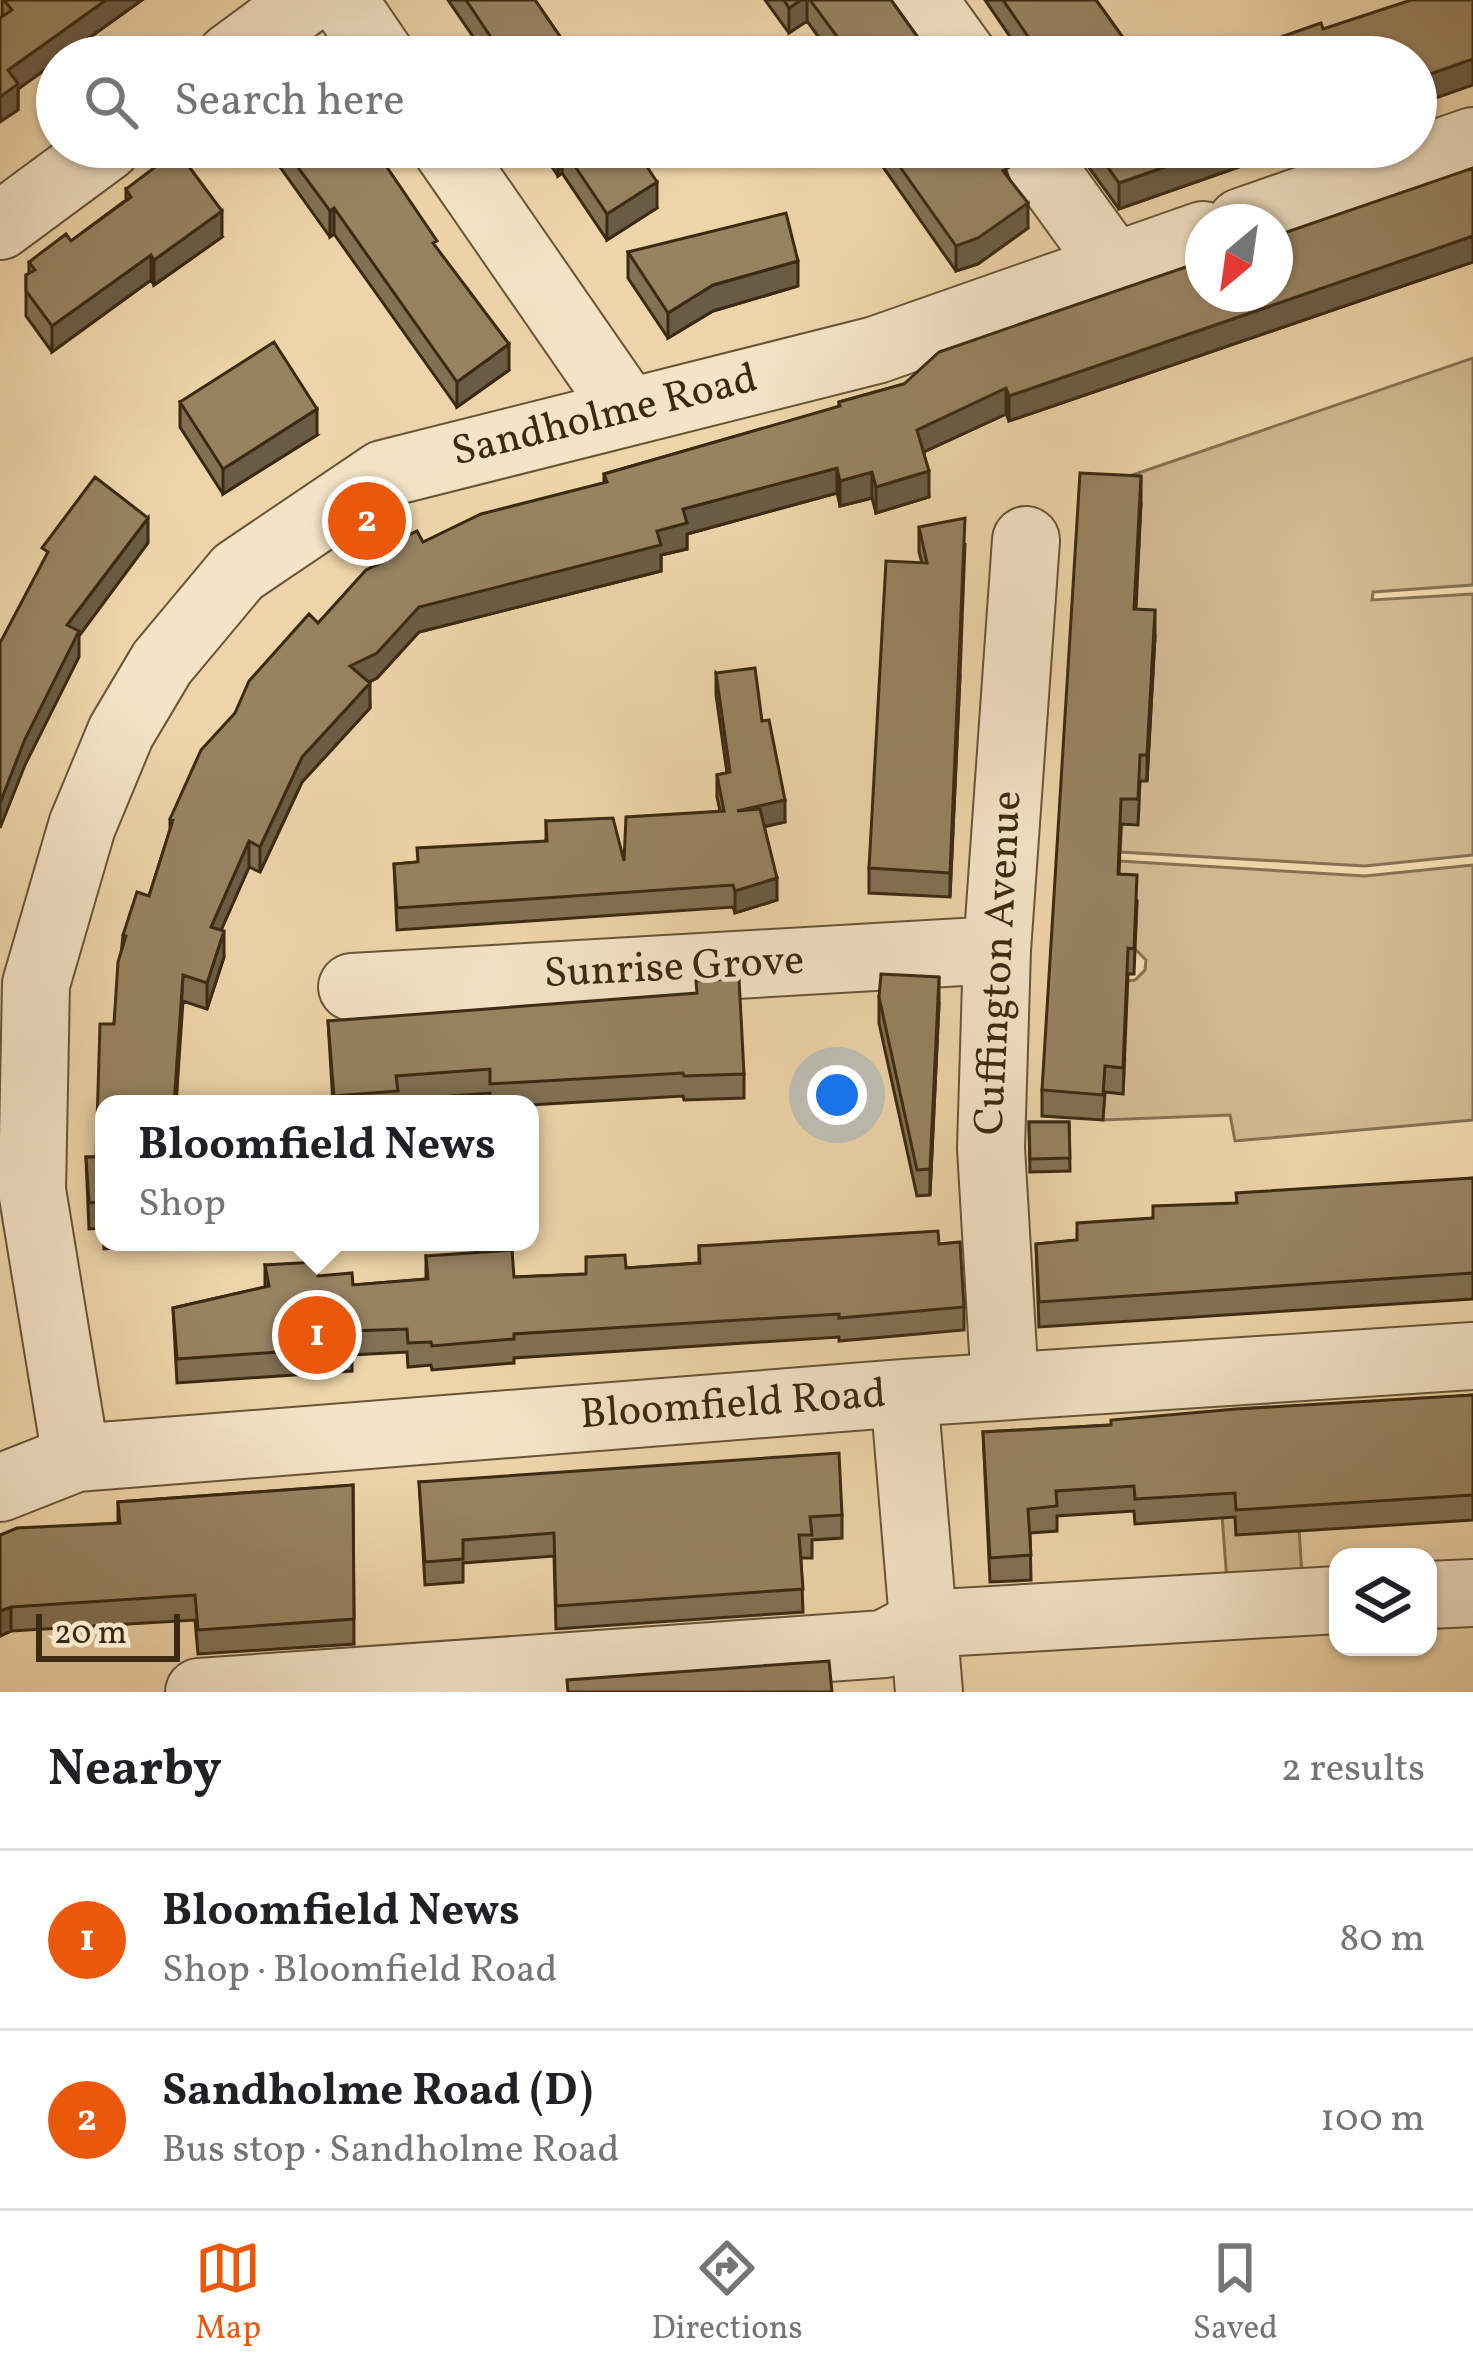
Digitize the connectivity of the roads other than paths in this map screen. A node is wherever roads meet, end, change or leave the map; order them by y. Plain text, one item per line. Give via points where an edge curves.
1 (307, 0) edge
2 (343, 0) edge
3 (923, 0) edge
4 (258, 36) edge
5 (368, 36) edge
6 (949, 36) edge
7 (1473, 141) edge
8 (1437, 154) edge
9 (79, 168) edge
10 (460, 168) edge
11 (1043, 168) edge
12 (1396, 168) edge
13 (1293, 204) edge
14 (0, 226) edge
15 (1185, 241) edge
16 (1114, 266) junction
17 (627, 410) junction
18 (1026, 540) dead end
19 (997, 950) junction
20 (352, 987) dead end
21 (16, 1106) edge
22 (1473, 1356) edge
23 (1005, 1387) junction
24 (904, 1393) junction
25 (76, 1458) junction
26 (0, 1488) edge
27 (1473, 1593) edge
28 (1437, 1595) edge
29 (1329, 1601) edge
30 (922, 1624) junction
31 (199, 1692) edge
32 (929, 1692) edge

1 - 4 street
2 - 5 street
3 - 6 street
7 - 8 street
9 - 14 street
10 - 17 street
11 - 16 street
12 - 13 street
15 - 16 street, Sandholme Road
16 - 17 street, Sandholme Road via 876,350
17 - 21 street, Sandholme Road via 383,474 238,572 162,663 121,732 82,826 36,984
18 - 19 street, Cuffington Avenue
19 - 20 street, Sunrise Grove
19 - 23 street, Cuffington Avenue via 991,1148
21 - 25 street, Sandholme Road
22 - 23 street, Bloomfield Road
23 - 24 street, Bloomfield Road
24 - 25 street, Bloomfield Road
24 - 30 street
25 - 26 street, Bloomfield Road
27 - 28 street
29 - 30 street
30 - 31 street via 884,1644
30 - 32 street

